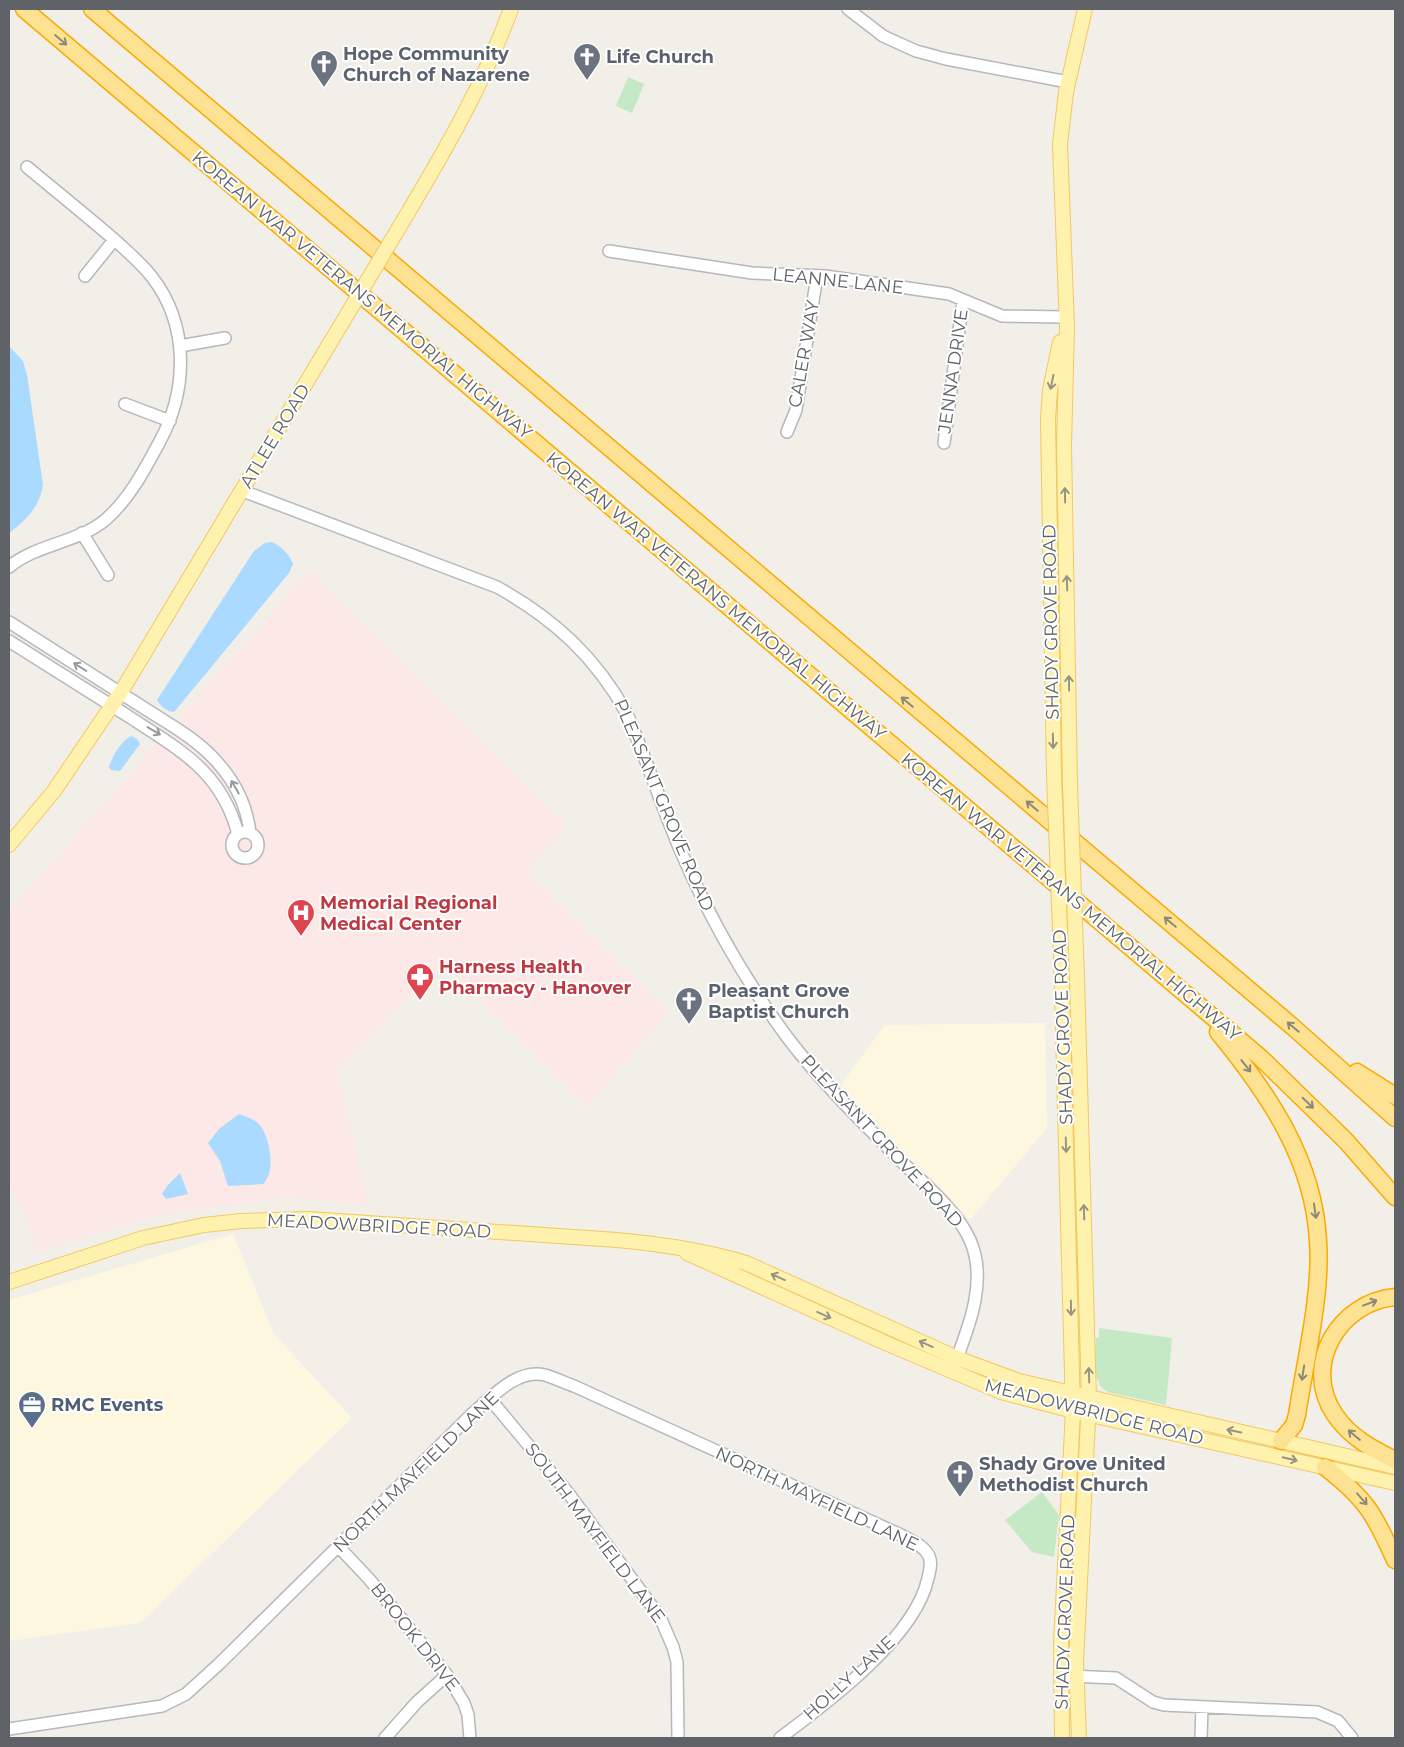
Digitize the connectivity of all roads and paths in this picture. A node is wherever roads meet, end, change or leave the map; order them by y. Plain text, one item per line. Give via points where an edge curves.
1 (24, 9) edge
2 (92, 9) edge
3 (510, 9) edge
4 (848, 9) edge
5 (1085, 9) edge
6 (1068, 82) junction
7 (27, 166) dead end
8 (114, 240) junction
9 (609, 251) dead end
10 (85, 276) dead end
11 (817, 276) junction
12 (963, 300) junction
13 (1065, 317) junction
14 (225, 338) dead end
15 (180, 346) junction
16 (126, 404) dead end
17 (170, 422) junction
18 (787, 432) dead end
19 (944, 443) dead end
20 (243, 491) junction
21 (82, 533) junction
22 (9, 566) edge
23 (108, 575) dead end
24 (9, 622) edge
25 (1052, 623) junction
26 (1068, 623) junction
27 (9, 641) edge
28 (121, 692) junction
29 (112, 706) junction
30 (9, 845) edge
31 (1193, 1001) junction
32 (1319, 1050) junction
33 (1395, 1096) edge
34 (1395, 1118) edge
35 (1395, 1197) edge
36 (668, 1245) junction
37 (9, 1282) edge
38 (1395, 1297) edge
39 (957, 1358) junction
40 (952, 1372) junction
41 (1073, 1395) junction
42 (490, 1399) junction
43 (1089, 1399) junction
44 (1073, 1411) junction
45 (1089, 1414) junction
46 (1281, 1441) junction
47 (1395, 1460) edge
48 (1324, 1467) junction
49 (1395, 1467) edge
50 (1395, 1483) edge
51 (338, 1546) junction
52 (929, 1556) joint
53 (1395, 1560) edge
54 (447, 1675) junction
55 (1061, 1676) junction
56 (1076, 1676) junction
57 (1202, 1707) junction
58 (9, 1729) edge
59 (385, 1738) edge
60 (470, 1738) edge
61 (678, 1738) edge
62 (780, 1738) edge
63 (1062, 1738) edge
64 (1078, 1738) edge
65 (1201, 1738) edge
66 (1352, 1738) edge

1 -> 31 highway, KOREAN WAR VETERANS MEMORIAL HIGHWAY
32 -> 2 highway
3 - 20 main road, ATLEE ROAD, bridge via 469,108
4 - 6 street via 883,36 916,51
5 - 6 main road, SHADY GROVE ROAD
6 - 13 main road, SHADY GROVE ROAD via 1060,144
7 - 8 street
8 - 10 street
8 - 15 street via 141,264 161,290 174,320
9 - 11 street, LEANNE LANE via 752,273
11 - 12 street, LEANNE LANE via 949,294
11 - 18 street, CALER WAY via 796,410
12 - 13 street, LEANNE LANE via 1002,316
12 - 19 street, JENNA DRIVE
13 -> 25 main road, SHADY GROVE ROAD via 1050,390 1048,419
26 -> 13 main road, SHADY GROVE ROAD
14 - 15 street
15 - 17 street via 181,375
16 - 17 street
17 - 21 street via 146,468 124,500 102,522
20 - 28 main road, ATLEE ROAD
20 - 39 street, PLEASANT GROVE ROAD via 497,587 539,612 590,658 627,714 682,855 730,952 758,996 811,1065 859,1119 956,1217 969,1238 976,1262 977,1288
21 - 22 street via 28,554
21 - 23 street
28 -> 24 street
25 - 26 main road
25 -> 41 main road, SHADY GROVE ROAD, bridge
43 -> 26 main road, SHADY GROVE ROAD, bridge
27 - 29 street
28 - 29 main road, ATLEE ROAD
29 -> 28 street via 172,743 202,769 219,788 244,834 247,811 219,763 192,739
29 - 30 main road, ATLEE ROAD via 54,791
31 -> 35 highway, KOREAN WAR VETERANS MEMORIAL HIGHWAY via 1286,1081 1346,1141
31 -> 46 highway via 1255,1078 1270,1102 1296,1150 1312,1193 1318,1241 1316,1287 1297,1415 1294,1425
32 - 33 highway
32 - 34 highway
36 - 37 main road, MEADOWBRIDGE ROAD via 309,1219 249,1220 204,1225 143,1238
39 -> 36 main road, MEADOWBRIDGE ROAD via 746,1263
36 -> 40 main road, MEADOWBRIDGE ROAD
47 -> 38 highway via 1367,1445 1342,1424 1328,1400 1322,1370 1330,1339 1345,1319 1363,1306
39 - 40 street, PLEASANT GROVE ROAD
39 - 41 main road, MEADOWBRIDGE ROAD via 1019,1381
40 - 44 main road, MEADOWBRIDGE ROAD via 1001,1392
41 - 43 main road, MEADOWBRIDGE ROAD
41 - 44 main road, SHADY GROVE ROAD
42 - 51 street, NORTH MAYFIELD LANE
42 - 52 street, NORTH MAYFIELD LANE via 518,1378 546,1375 902,1535 919,1544
42 - 61 street, SOUTH MAYFIELD LANE via 569,1494 660,1617 677,1662
43 - 45 main road, SHADY GROVE ROAD
46 -> 43 main road, MEADOWBRIDGE ROAD
44 - 45 main road, MEADOWBRIDGE ROAD
44 - 55 main road, SHADY GROVE ROAD
45 -> 48 main road, MEADOWBRIDGE ROAD
45 - 56 main road, SHADY GROVE ROAD
46 - 49 main road, MEADOWBRIDGE ROAD
48 - 50 main road, MEADOWBRIDGE ROAD
48 -> 53 highway via 1349,1486 1371,1510
51 - 54 street, BROOK DRIVE
51 - 58 street, NORTH MAYFIELD LANE via 220,1664 174,1701 149,1709
52 - 62 street, HOLLY LANE via 931,1566 927,1584 903,1629 864,1670
54 - 59 street
54 - 60 street, BROOK DRIVE via 464,1703
55 - 56 street
55 - 63 main road, SHADY GROVE ROAD
56 - 57 street via 1116,1678 1158,1704
56 - 64 main road, SHADY GROVE ROAD
57 - 65 street
57 - 66 street via 1317,1712 1338,1721

